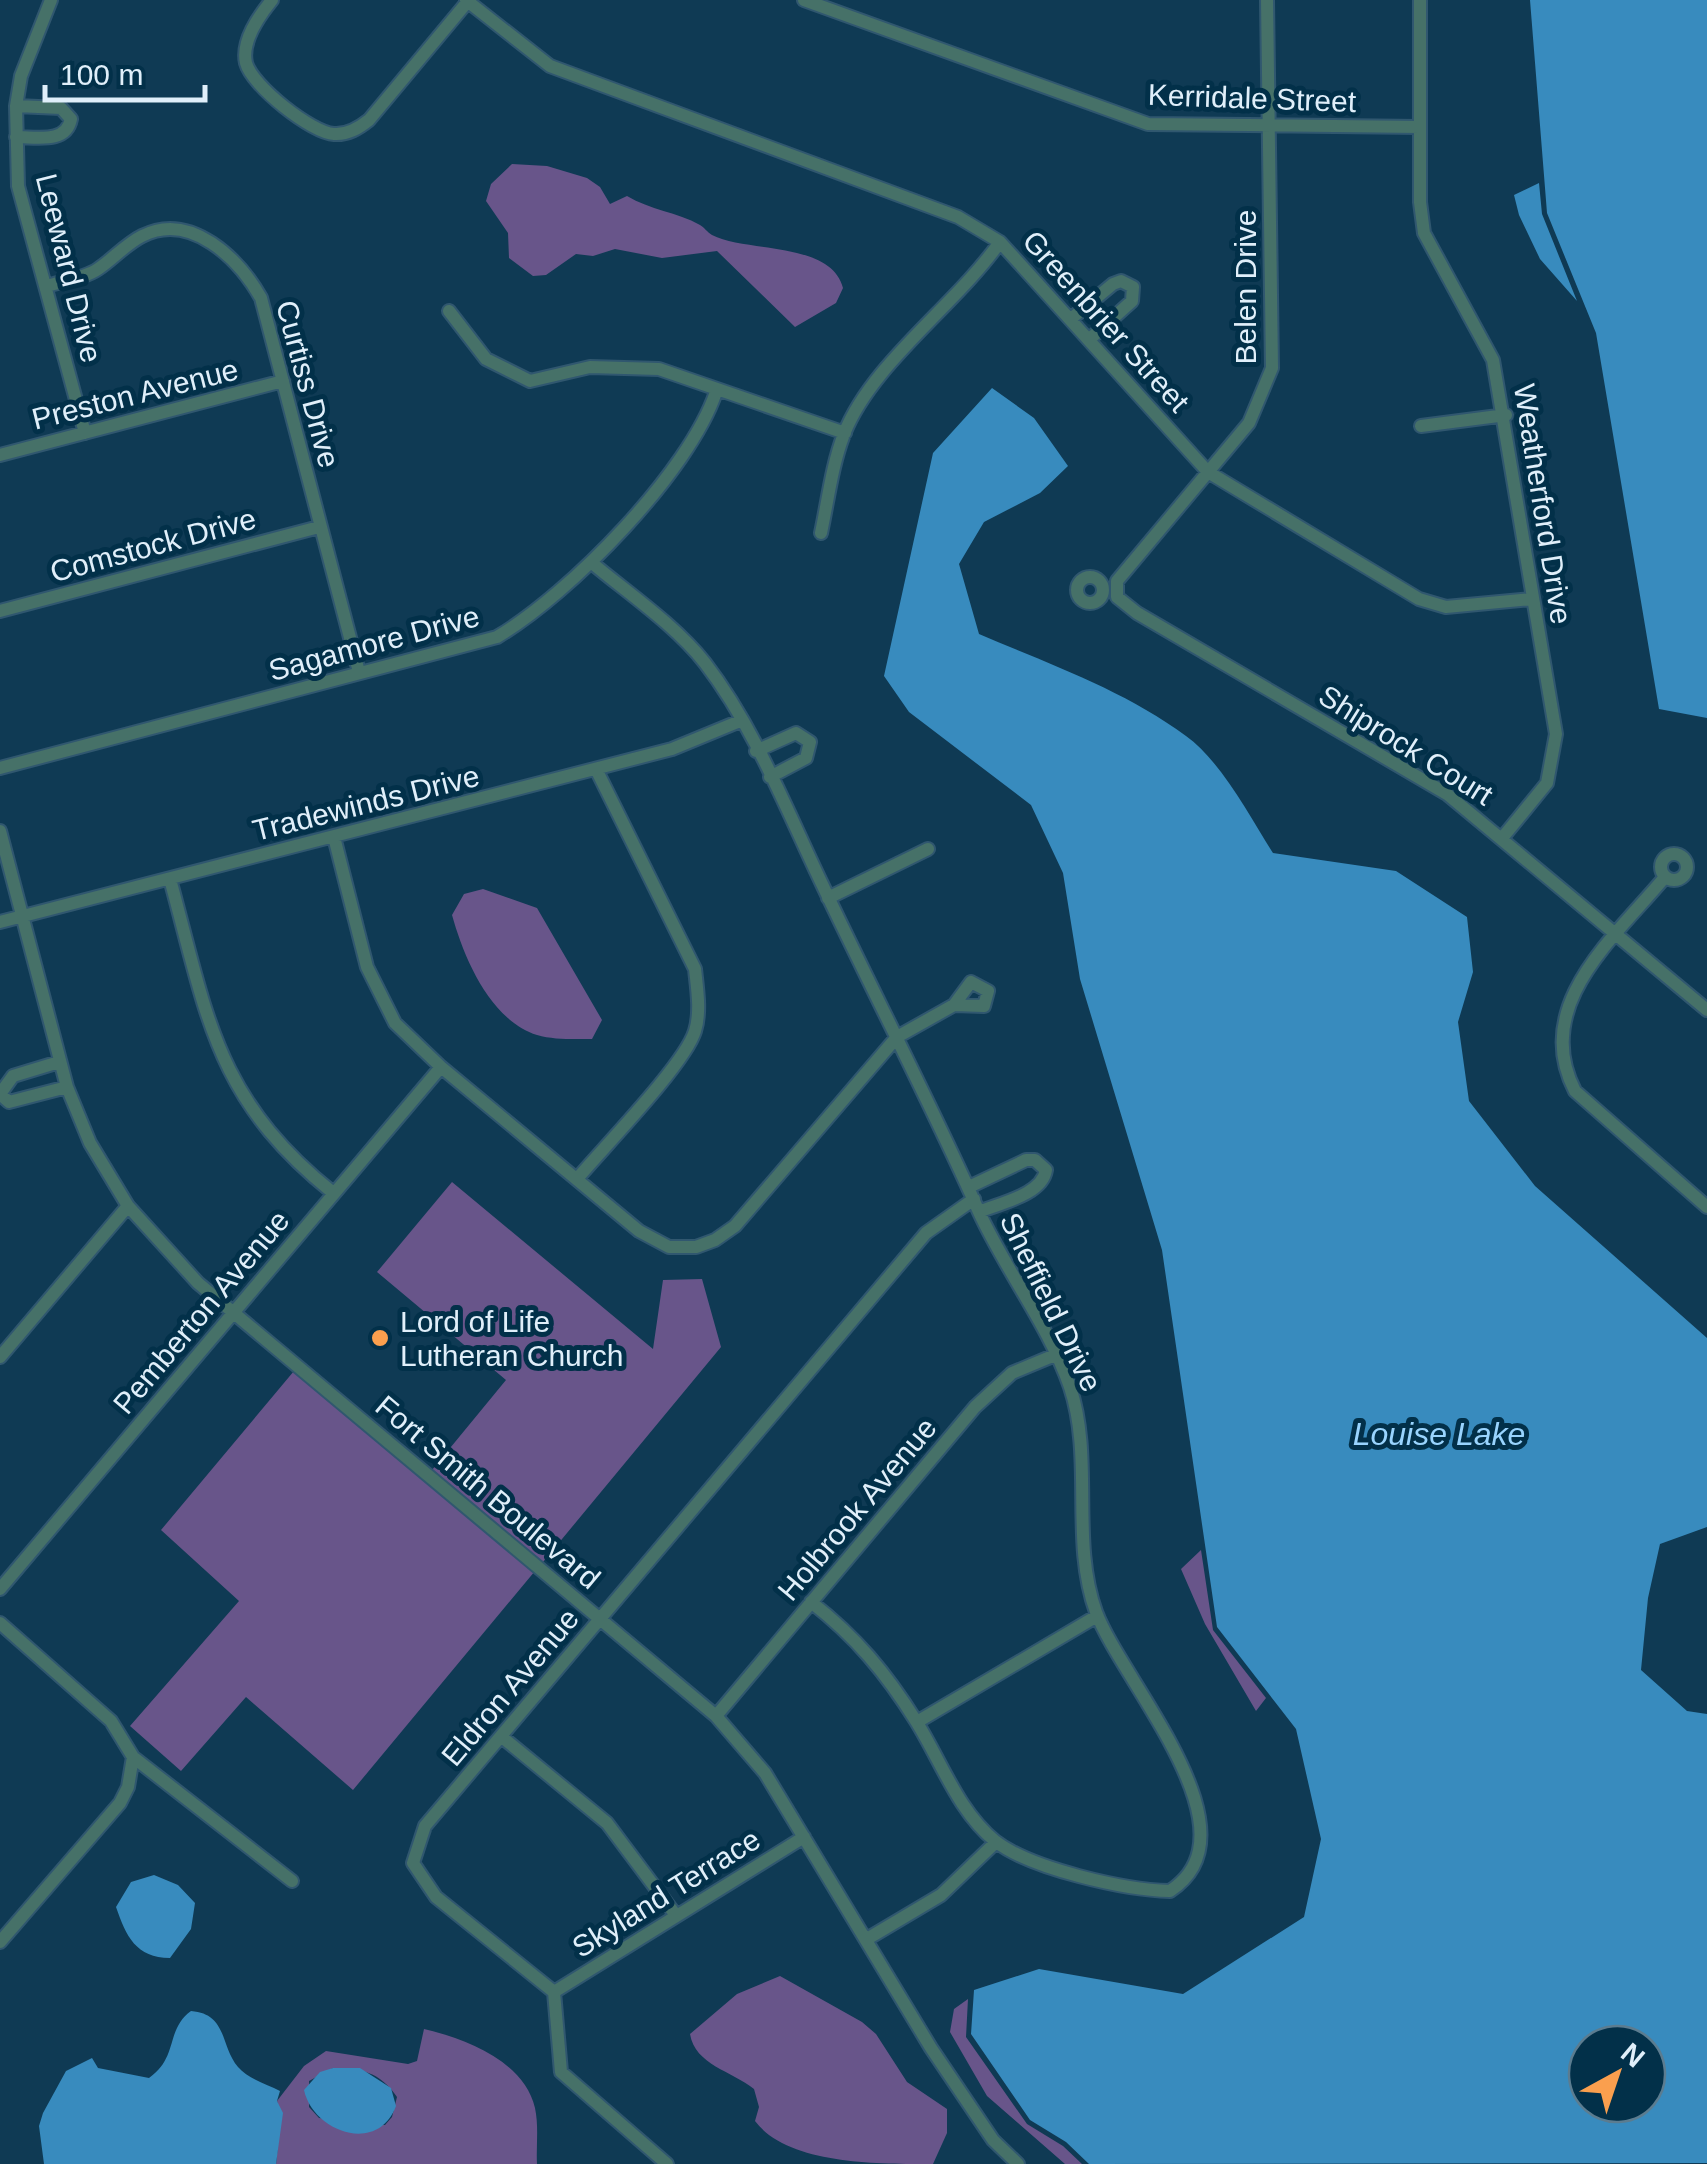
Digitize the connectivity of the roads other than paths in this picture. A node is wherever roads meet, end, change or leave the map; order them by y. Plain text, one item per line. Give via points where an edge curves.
1 (51, 0) edge
2 (272, 0) edge
3 (804, 0) edge
4 (1268, 0) edge
5 (1420, 0) edge
6 (468, 1) edge
7 (16, 106) junction
8 (1269, 125) junction
9 (1420, 128) junction
10 (16, 138) junction
11 (1000, 242) junction
12 (47, 286) junction
13 (449, 311) dead end
14 (1072, 318) junction
15 (1091, 338) junction
16 (283, 382) junction
17 (716, 392) junction
18 (1506, 415) junction
19 (1421, 426) dead end
20 (845, 433) junction
21 (85, 434) junction
22 (0, 455) edge
23 (1208, 472) junction
24 (319, 527) junction
25 (820, 532) dead end
26 (592, 563) junction
27 (1112, 586) joint
28 (1532, 598) junction
29 (0, 611) edge
30 (360, 672) junction
31 (740, 720) junction
32 (756, 751) junction
33 (0, 768) edge
34 (596, 769) junction
35 (770, 777) junction
36 (0, 832) edge
37 (1503, 836) junction
38 (334, 837) junction
39 (928, 849) dead end
40 (1665, 877) dead end
41 (170, 879) junction
42 (828, 898) junction
43 (22, 916) junction
44 (0, 922) edge
45 (1617, 934) junction
46 (954, 1005) dead end
47 (1707, 1010) edge
48 (897, 1036) junction
49 (60, 1062) junction
50 (441, 1067) junction
51 (67, 1087) junction
52 (577, 1179) junction
53 (332, 1192) junction
54 (974, 1199) junction
55 (128, 1206) junction
56 (1707, 1207) edge
57 (234, 1313) junction
58 (1055, 1355) junction
59 (0, 1357) edge
60 (0, 1589) edge
61 (812, 1602) junction
62 (1098, 1616) junction
63 (600, 1618) junction
64 (0, 1623) edge
65 (716, 1716) junction
66 (917, 1722) junction
67 (502, 1737) junction
68 (133, 1758) junction
69 (804, 1838) junction
70 (996, 1842) junction
71 (292, 1880) dead end
72 (674, 1914) junction
73 (867, 1939) junction
74 (0, 1942) edge
75 (554, 1992) junction
76 (667, 2164) edge
77 (1018, 2164) edge

1 - 7 street, Leeward Drive via 31,44
2 - 6 street via 248,42 246,64 258,84 313,129 335,134 369,120
3 - 8 street, Kerridale Street via 1148,124
4 - 8 street, Belen Drive
5 - 9 street, Weatherford Drive
6 - 11 street, Greenbrier Street via 550,66 958,216
7 - 10 street, Leeward Drive
7 - 10 street via 61,108 71,119 60,136
8 - 9 street, Kerridale Street
8 - 23 street, Belen Drive via 1272,368 1250,423
9 - 18 street, Weatherford Drive via 1424,233 1493,360
10 - 12 street, Leeward Drive via 18,186
11 - 14 street, Greenbrier Street
11 - 20 street via 870,389
12 - 16 street, Curtiss Drive via 95,272 143,235 191,232 244,267 261,298
12 - 21 street, Leeward Drive
13 - 17 street via 486,359 530,380 590,367 659,369
14 - 15 street, Greenbrier Street
14 - 15 street via 1114,284 1134,287 1132,301
15 - 23 street, Greenbrier Street
16 - 21 street, Preston Avenue
16 - 24 street, Curtiss Drive
17 - 20 street
17 - 26 street, Sagamore Drive via 682,455
18 - 19 street
18 - 28 street, Weatherford Drive
20 - 25 street
21 - 22 street, Preston Avenue
23 - 27 street, Belen Drive
23 - 28 street, Greenbrier Street via 1419,600 1446,607
24 - 29 street, Comstock Drive
24 - 30 street, Curtiss Drive
26 - 30 street, Sagamore Drive via 553,600 498,636
26 - 31 street, Sheffield Drive via 704,660
27 - 37 street, Shiprock Court via 1137,613 1448,794
28 - 37 street, Weatherford Drive via 1556,734 1553,762 1547,783
30 - 33 street, Sagamore Drive
31 - 32 street, Sheffield Drive
31 - 34 street, Tradewinds Drive via 672,749
32 - 35 street, Sheffield Drive
32 - 35 street via 796,733 810,742 806,758
34 - 38 street, Tradewinds Drive
34 - 52 street via 695,968 698,1000 695,1032 682,1056
35 - 42 street, Sheffield Drive
36 - 43 street, Fort Smith Boulevard
37 - 45 street, Shiprock Court
38 - 41 street, Tradewinds Drive
38 - 50 street via 378,997
39 - 42 street
40 - 45 street
41 - 43 street, Tradewinds Drive
41 - 53 street via 228,1075 273,1139
42 - 48 street, Sheffield Drive
43 - 44 street, Tradewinds Drive
43 - 49 street, Fort Smith Boulevard
45 - 47 street, Shiprock Court
45 - 56 street via 1574,989 1565,1011 1562,1066 1575,1091
46 - 48 street
48 - 52 street via 716,1240 669,1247
48 - 54 street, Sheffield Drive
49 - 51 street, Fort Smith Boulevard
49 - 51 street via 14,1076 0,1094 20,1103
50 - 52 street
50 - 53 street, Pemberton Avenue
51 - 55 street, Fort Smith Boulevard via 90,1143
53 - 57 street, Pemberton Avenue
54 - 54 street via 1034,1189 1046,1170 1026,1160
54 - 58 street, Sheffield Drive
54 - 63 street, Eldron Avenue via 926,1233
55 - 57 street, Fort Smith Boulevard via 172,1258
55 - 59 street
57 - 60 street, Pemberton Avenue
57 - 63 street, Fort Smith Boulevard
58 - 61 street, Holbrook Avenue via 1012,1373 975,1408
58 - 62 street, Sheffield Drive via 1078,1419 1083,1537
61 - 65 street, Holbrook Avenue
61 - 66 street, Sheffield Drive via 854,1635
62 - 66 street
62 - 70 street, Sheffield Drive via 1194,1792 1202,1855 1170,1891 1152,1890 1058,1868
63 - 65 street, Fort Smith Boulevard
63 - 67 street, Eldron Avenue
64 - 68 street via 112,1722
65 - 69 street, Fort Smith Boulevard via 765,1773
66 - 70 street, Sheffield Drive via 965,1808
67 - 72 street via 606,1823
67 - 75 street, Eldron Avenue via 426,1826 413,1863 436,1898
68 - 71 street
68 - 74 street via 120,1803
69 - 72 street, Skyland Terrace
69 - 73 street, Fort Smith Boulevard
70 - 73 street via 940,1895
72 - 75 street, Skyland Terrace
73 - 77 street, Fort Smith Boulevard via 931,2048 993,2140
75 - 76 street via 560,2072

